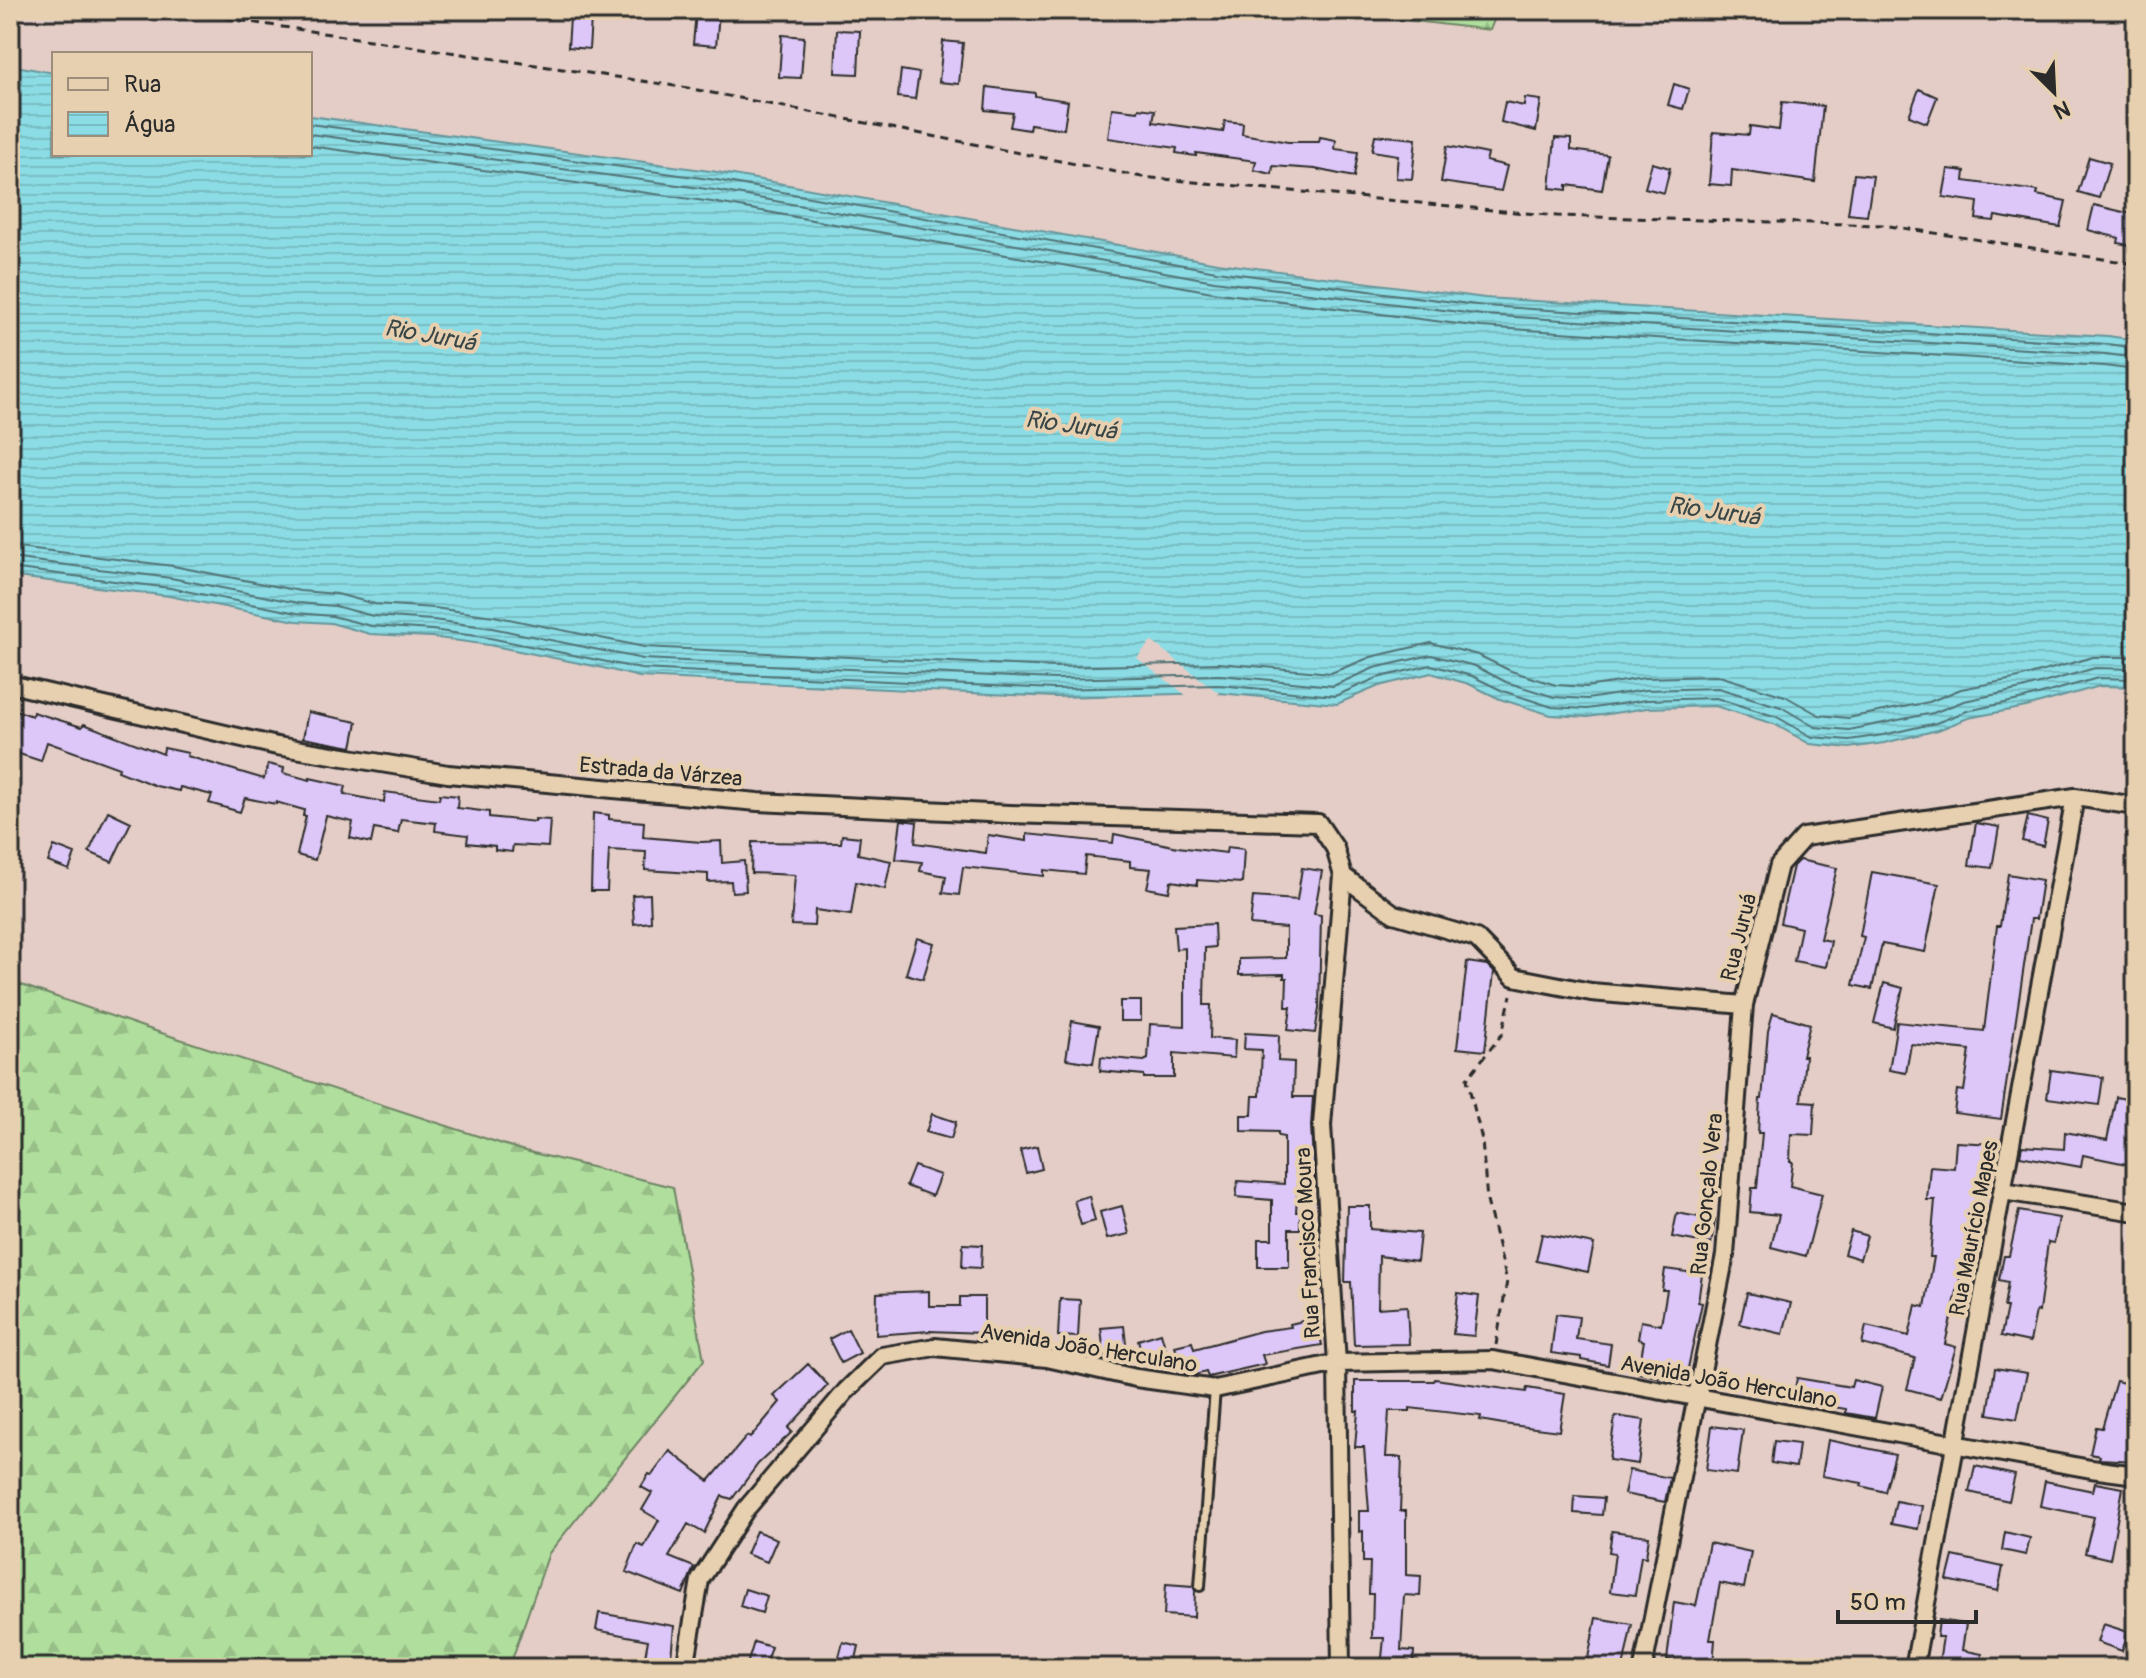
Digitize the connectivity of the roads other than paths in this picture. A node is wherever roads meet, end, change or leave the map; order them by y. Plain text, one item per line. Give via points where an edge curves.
1 (10, 684) edge
2 (2075, 797) junction
3 (2136, 806) edge
4 (1318, 823) joint
5 (1343, 876) junction
6 (1744, 1005) junction
7 (2003, 1191) junction
8 (2136, 1212) edge
9 (1337, 1363) junction
10 (1215, 1389) junction
11 (1697, 1397) junction
12 (1954, 1444) junction
13 (2136, 1475) edge
14 (1200, 1586) dead end
15 (685, 1668) edge
16 (1341, 1668) edge
17 (1643, 1668) edge
18 (1914, 1668) edge

1 - 4 street, Estrada da Várzea via 277,746 448,774 758,802
2 - 3 street, Rua Juruá
2 - 6 street, Rua Juruá via 1804,837 1779,865
2 - 7 street, Rua Maurício Mapes
4 - 5 street, Rua Francisco Moura via 1335,848
5 - 6 street, Rua Juruá via 1394,914 1476,938 1514,977 1591,992
5 - 9 street, Rua Francisco Moura via 1322,1125
6 - 11 street, Rua Gonçalo Vera via 1725,1255
7 - 8 street
7 - 12 street, Rua Maurício Mapes
9 - 10 street, Avenida João Herculano
9 - 11 street, Avenida João Herculano via 1493,1360
9 - 16 street, Rua Francisco Moura
10 - 14 lane
10 - 15 street, Avenida João Herculano via 1047,1358 935,1347 882,1356 746,1509 700,1580
11 - 12 street, Avenida João Herculano
11 - 17 street, Rua Gonçalo Vera
12 - 13 street, Avenida João Herculano
12 - 18 street, Rua Maurício Mapes

